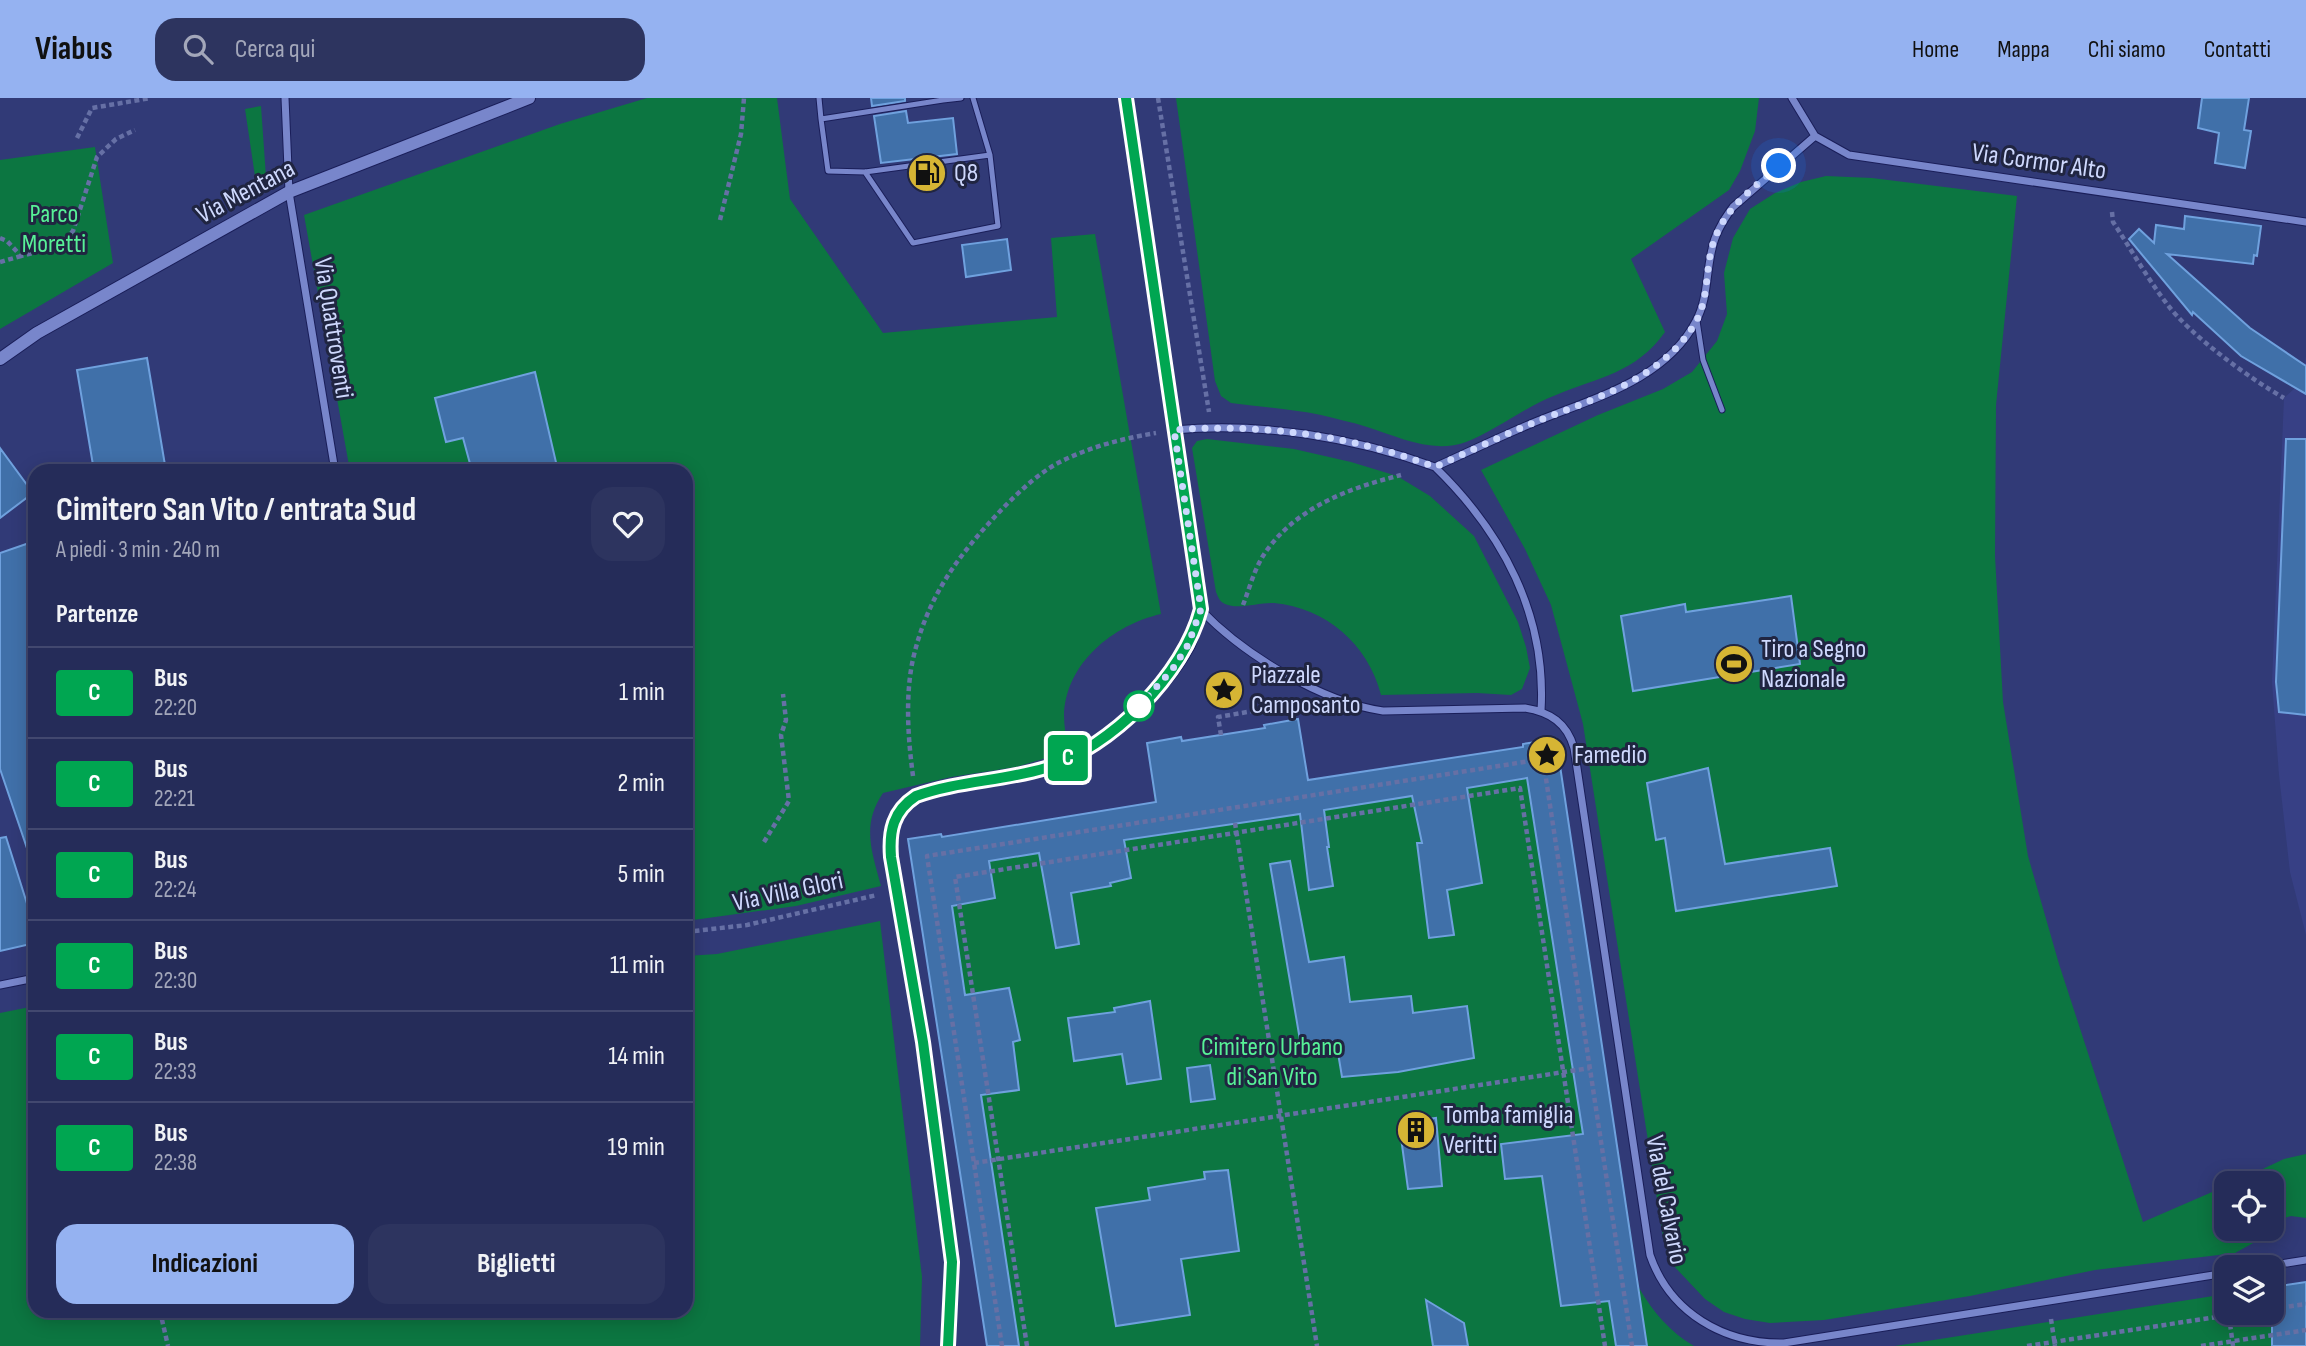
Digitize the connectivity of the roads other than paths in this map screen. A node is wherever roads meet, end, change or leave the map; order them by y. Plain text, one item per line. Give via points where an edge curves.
1 (285, 98) edge
2 (529, 98) edge
3 (819, 98) edge
4 (961, 98) edge
5 (972, 98) edge
6 (1126, 98) edge
7 (1792, 98) edge
8 (943, 99) edge
9 (821, 119) junction
10 (1815, 136) junction
11 (990, 155) junction
12 (865, 172) junction
13 (289, 192) junction
14 (2306, 222) edge
15 (1697, 321) junction
16 (0, 359) edge
17 (1722, 410) dead end
18 (1174, 430) junction
19 (334, 464) edge
20 (1435, 467) junction
21 (1201, 609) junction
22 (1541, 711) junction
23 (28, 979) edge
24 (0, 985) edge
25 (2306, 1260) edge
26 (2284, 1263) edge
27 (2214, 1275) edge
28 (948, 1346) edge

1 - 13 street, Via Quattroventi
2 - 13 street, Via Mentana
3 - 9 lane
4 - 8 lane
5 - 11 lane
6 - 18 street
7 - 10 street
8 - 9 lane
9 - 12 lane via 828,171
10 - 14 street, Via Cormor Alto via 1859,156
10 - 15 street via 1744,196 1724,219 1712,248
11 - 12 lane
11 - 12 lane via 998,226 913,243
13 - 16 street, Via Mentana via 37,333
13 - 19 street, Via Quattroventi
15 - 17 lane via 1703,360
15 - 20 street via 1672,352 1620,389
18 - 20 street via 1268,430 1343,440
18 - 21 street
20 - 22 street via 1474,507 1518,581 1533,621 1541,668
21 - 22 street via 1231,638 1289,674 1360,708
21 - 28 street via 1188,645 1172,670 1120,724 1070,758 1047,767 916,796 892,824 890,840 952,1262
22 - 27 street, Via del Calvario via 1564,727 1574,748 1650,1255 1664,1287 1692,1315 1727,1335 1784,1343
23 - 24 street
25 - 26 street

